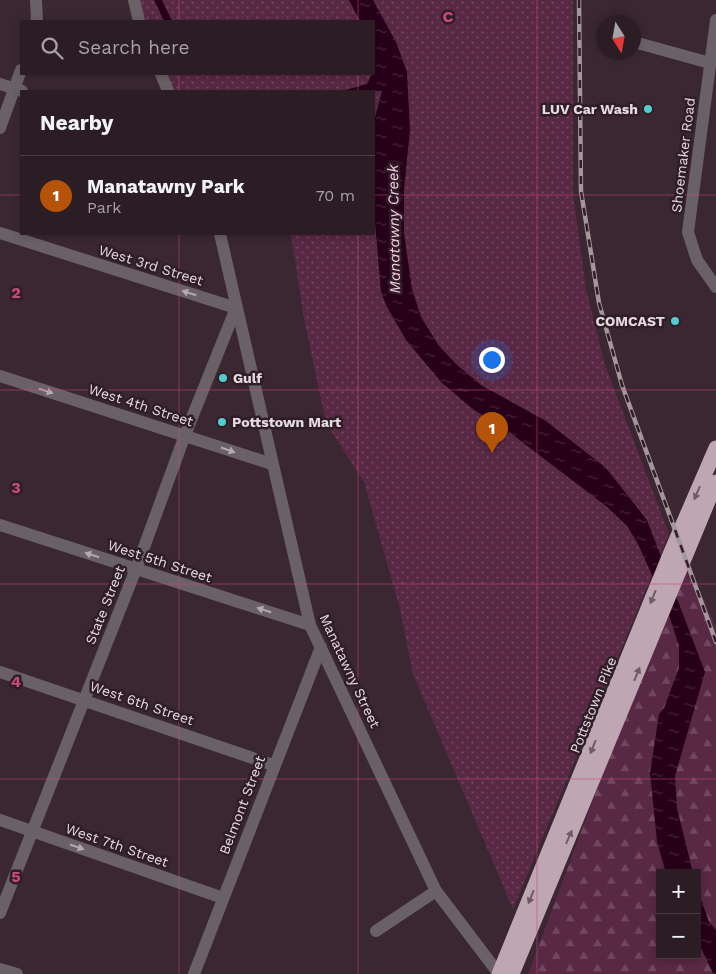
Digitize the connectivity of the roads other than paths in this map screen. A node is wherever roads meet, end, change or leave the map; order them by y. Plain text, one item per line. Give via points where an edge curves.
1 (36, 0) edge
2 (134, 0) edge
3 (36, 20) edge
4 (139, 20) edge
5 (716, 20) edge
6 (641, 44) edge
7 (710, 63) junction
8 (20, 75) edge
9 (160, 75) edge
10 (0, 84) edge
11 (18, 90) edge
12 (168, 90) edge
13 (0, 128) edge
14 (0, 234) edge
15 (220, 235) edge
16 (716, 287) edge
17 (236, 308) junction
18 (0, 376) edge
19 (185, 435) junction
20 (716, 448) edge
21 (272, 464) junction
22 (716, 482) edge
23 (0, 526) edge
24 (136, 569) junction
25 (310, 625) junction
26 (321, 646) junction
27 (0, 672) edge
28 (83, 699) junction
29 (273, 765) junction
30 (0, 820) edge
31 (31, 830) junction
32 (436, 891) junction
33 (223, 898) junction
34 (0, 913) edge
35 (376, 931) dead end
36 (512, 963) edge
37 (0, 969) edge
38 (16, 974) edge
39 (194, 974) edge
40 (499, 974) edge

1 - 3 street
2 - 4 street
5 - 7 street, Shoemaker Road
6 - 7 street
7 - 16 street, Shoemaker Road via 688,232 697,260
8 - 11 street
9 - 12 street
10 - 11 street
11 - 13 street
17 -> 14 street, West 3rd Street
15 - 17 street, Manatawny Street
17 - 19 street, State Street
17 - 21 street, Manatawny Street
18 -> 19 street, West 4th Street
19 -> 21 street, West 4th Street
19 - 24 street, State Street
20 -> 36 highway, Pottstown Pike via 671,552
21 - 25 street, Manatawny Street
36 -> 22 highway, Pottstown Pike via 619,719
24 -> 23 street, West 5th Street
25 -> 24 street, West 5th Street
24 - 28 street, State Street
25 - 26 street, Manatawny Street
26 - 29 street, Belmont Street
26 - 32 street, Manatawny Street
27 - 28 street, West 6th Street
28 - 29 street, West 6th Street
28 - 31 street, State Street
29 - 33 street, Belmont Street
30 - 31 street, West 7th Street
31 -> 33 street, West 7th Street
31 - 34 street, State Street
32 - 35 street
32 - 40 street, Manatawny Street
33 - 39 street, Belmont Street
36 - 40 highway, Pottstown Pike
37 - 38 street

